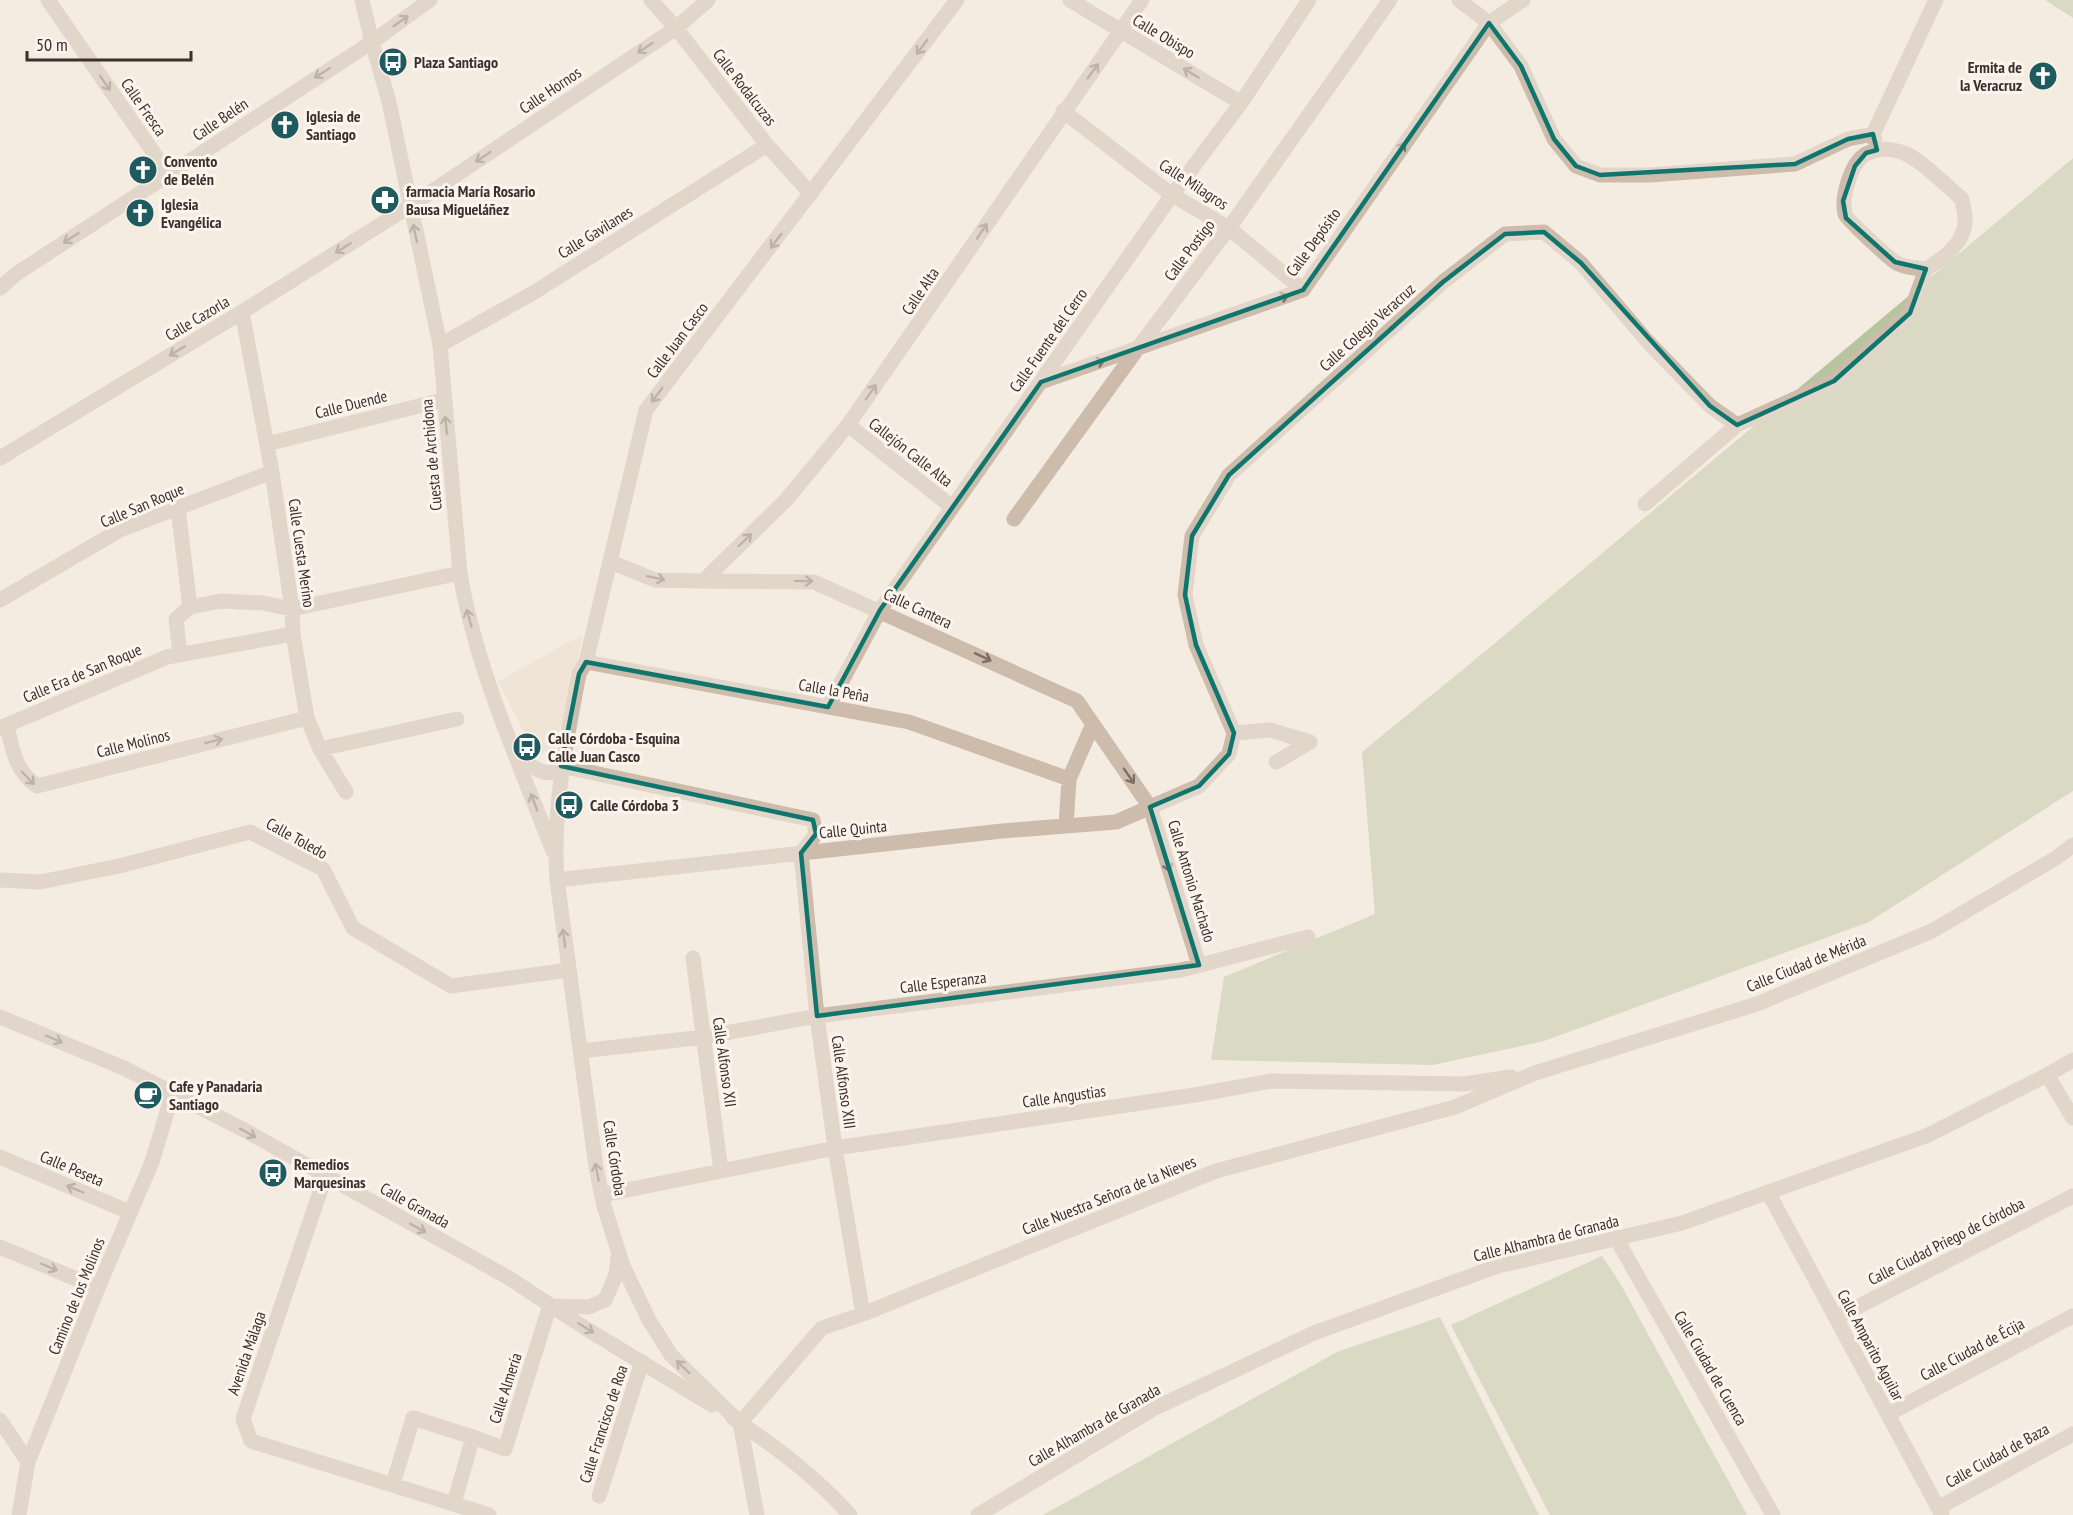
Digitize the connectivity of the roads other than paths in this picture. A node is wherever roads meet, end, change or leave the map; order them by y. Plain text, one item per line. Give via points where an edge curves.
1 (48, 0) edge
2 (362, 0) edge
3 (430, 0) edge
4 (651, 0) edge
5 (708, 0) edge
6 (957, 0) edge
7 (1070, 0) edge
8 (1142, 0) edge
9 (1309, 0) edge
10 (1390, 0) edge
11 (1459, 0) edge
12 (1523, 0) edge
13 (1936, 0) edge
14 (1489, 23) junction
15 (676, 28) junction
16 (1121, 32) junction
17 (372, 42) junction
18 (1241, 103) junction
19 (1063, 111) junction
20 (1873, 134) junction
21 (767, 145) junction
22 (1877, 150) junction
23 (168, 175) junction
24 (811, 194) junction
25 (1172, 195) junction
26 (410, 206) junction
27 (1229, 228) junction
28 (1926, 269) junction
29 (0, 288) edge
30 (1303, 290) junction
31 (242, 312) junction
32 (440, 345) junction
33 (1138, 348) junction
34 (1041, 382) junction
35 (443, 400) junction
36 (848, 425) junction
37 (1737, 425) junction
38 (267, 444) junction
39 (0, 458) edge
40 (272, 472) junction
41 (1645, 504) dead end
42 (952, 507) junction
43 (178, 508) junction
44 (1014, 519) dead end
45 (611, 562) junction
46 (460, 573) junction
47 (704, 581) junction
48 (0, 600) edge
49 (190, 607) junction
50 (292, 609) junction
51 (880, 610) junction
52 (293, 634) junction
53 (180, 654) junction
54 (586, 662) junction
55 (828, 707) junction
56 (307, 718) junction
57 (457, 719) dead end
58 (1093, 724) junction
59 (3, 727) edge
60 (1234, 733) junction
61 (320, 749) junction
62 (515, 752) junction
63 (1276, 762) dead end
64 (561, 766) junction
65 (1069, 778) junction
66 (346, 792) dead end
67 (1150, 807) junction
68 (1066, 826) junction
69 (2073, 845) edge
70 (801, 853) junction
71 (555, 856) junction
72 (0, 880) edge
73 (557, 880) junction
74 (1308, 937) dead end
75 (693, 958) dead end
76 (1199, 965) junction
77 (568, 970) junction
78 (817, 1016) junction
79 (0, 1017) edge
80 (704, 1037) junction
81 (581, 1051) junction
82 (2073, 1060) edge
83 (1535, 1073) junction
84 (2047, 1075) junction
85 (173, 1092) junction
86 (2073, 1118) edge
87 (835, 1148) junction
88 (0, 1157) edge
89 (722, 1171) junction
90 (326, 1177) junction
91 (1768, 1192) junction
92 (602, 1195) junction
93 (2073, 1196) edge
94 (129, 1212) junction
95 (1616, 1238) junction
96 (0, 1247) edge
97 (617, 1248) junction
98 (98, 1288) junction
99 (550, 1305) junction
100 (863, 1314) junction
101 (2073, 1316) edge
102 (1836, 1318) junction
103 (642, 1362) junction
104 (1888, 1414) junction
105 (0, 1420) edge
106 (740, 1423) junction
107 (2073, 1434) edge
108 (473, 1437) junction
109 (28, 1462) junction
110 (393, 1484) junction
111 (599, 1496) dead end
112 (454, 1503) junction
113 (1940, 1511) edge
114 (19, 1515) edge
115 (489, 1515) edge
116 (757, 1515) edge
117 (850, 1515) edge
118 (978, 1515) edge
119 (1773, 1515) edge

1 -> 23 street, Calle Fresca
2 - 17 street, Cuesta de Archidona
17 -> 3 street, Calle Belén
4 - 15 street, Calle Rodalcuzas
5 - 15 street, Calle Hornos
6 -> 24 street, Calle Juan Casco
7 - 16 street, Calle Obispo
8 - 16 street, Calle Alta
9 - 18 street, Calle Fuente del Cerro
10 - 27 street, Calle Postigo
11 - 14 street
12 - 14 street, Calle Depósito
13 - 20 street
14 - 20 street via 1521,66 1554,140 1576,166 1600,175 1795,164 1848,139
30 -> 14 street, Calle Depósito
15 - 21 street, Calle Rodalcuzas
15 -> 26 street, Calle Hornos
18 -> 16 street, Calle Obispo
19 -> 16 street, Calle Alta
17 -> 23 street, Calle Belén
17 - 26 street, Cuesta de Archidona via 389,102
18 - 25 street, Calle Fuente del Cerro
19 - 25 street, Calle Milagros
36 -> 19 street, Calle Alta
20 - 22 street
21 - 24 street, Calle Rodalcuzas
21 - 32 street, Calle Gavilanes via 533,293
22 - 28 street via 1866,153 1855,166 1843,201 1846,218 1895,262
22 - 28 street via 1886,148 1910,155 1962,199 1965,224 1955,247
23 -> 29 street, Calle Belén
24 -> 45 street, Calle Juan Casco via 646,410
25 - 27 street, Calle Milagros
25 - 34 street, Calle Fuente del Cerro
26 -> 31 street, Calle Cazorla
32 -> 26 street, Cuesta de Archidona
27 - 30 street, Calle Milagros
27 - 33 street, Calle Postigo
28 - 37 street via 1910,313 1834,381
33 -> 30 street, Calle Depósito
31 - 38 street, Calle Cuesta Merino
31 -> 39 street, Calle Cazorla
32 - 35 street, Cuesta de Archidona
34 -> 33 street, Calle Depósito
33 - 44 street, Calle Postigo
34 - 42 street, Calle Fuente del Cerro
35 - 38 street, Calle Duende
46 -> 35 street, Cuesta de Archidona
36 - 42 street, Callejón Calle Alta
47 -> 36 street, Calle Alta via 786,500
37 - 41 street
37 - 60 street, Calle Colegio Veracruz via 1710,406 1648,342 1581,263 1544,232 1505,234 1443,282 1229,475 1192,536 1185,595 1196,645
38 - 40 street, Calle Cuesta Merino
40 - 43 street, Calle San Roque
40 - 50 street, Calle Cuesta Merino
42 - 51 street, Calle Fuente del Cerro
43 - 48 street, Calle San Roque via 120,530
43 - 49 street
45 -> 47 street, Calle Cantera via 655,580
45 - 54 street, Calle Juan Casco
46 - 50 street
62 -> 46 street, Cuesta de Archidona via 482,662
47 -> 51 street, Calle Cantera via 814,582
49 - 50 street via 221,601
49 - 53 street via 176,619
50 - 52 street, Calle Cuesta Merino
51 - 55 street, Calle Fuente del Cerro
51 -> 58 street, Calle Cantera via 1077,701
52 - 53 street, Calle Era de San Roque
52 - 56 street, Calle Cuesta Merino
53 - 59 street, Calle Era de San Roque
54 - 55 street, Calle la Peña
54 - 64 street, Calle Juan Casco via 579,674
55 - 65 street, Calle la Peña via 909,722
59 -> 56 street, Calle Molinos via 15,760 26,779 37,786
56 - 61 street, Calle Cuesta Merino
57 - 61 street
58 - 65 street
58 -> 67 street, Calle Cantera
60 - 63 street via 1270,730 1310,742
60 - 67 street via 1229,754 1199,786
61 - 66 street, Calle Cuesta Merino
62 - 64 street via 543,772 553,772
71 -> 62 street, Cuesta de Archidona
64 - 70 street via 813,820 816,834
64 - 71 street, Calle Juan Casco
65 - 68 street
67 - 68 street, Calle Quinta via 1116,822
67 -> 76 street, Calle Antonio Machado
68 - 70 street, Calle Quinta
69 - 83 street, Calle Ciudad de Mérida via 1921,936 1757,1004
70 - 73 street, Calle Quinta
70 - 78 street, Calle Alfonso XIII
71 - 73 street, Calle Córdoba
72 - 77 street, Calle Toledo via 40,882 250,832 323,870 353,928 451,986
77 -> 73 street, Calle Córdoba
74 - 76 street, Calle Esperanza
75 - 80 street, Calle Alfonso XII
76 - 78 street, Calle Esperanza
77 - 81 street, Calle Córdoba
78 - 80 street, Calle Esperanza
78 - 87 street, Calle Alfonso XIII
79 -> 85 street, Calle Granada
80 - 81 street, Calle Esperanza
80 - 89 street, Calle Alfonso XII
92 -> 81 street, Calle Córdoba
82 - 84 street, Calle Alhambra de Granada
83 - 87 street, Calle Angustias via 1464,1084 1272,1081
83 - 100 street, Calle Nuestra Señora de la Nieves via 1455,1107 1215,1171
84 - 86 street
84 - 91 street, Calle Alhambra de Granada via 1926,1136
85 -> 90 street, Calle Granada
85 - 94 street, Camino de los Molinos via 152,1162
87 - 89 street, Calle Angustias
87 - 100 street, Calle Alfonso XIII
94 -> 88 street, Calle Peseta
89 - 92 street, Calle Angustias
90 -> 99 street, Calle Granada via 509,1278
90 - 110 street, Avenida Málaga via 243,1419 251,1442
91 - 95 street, Calle Alhambra de Granada via 1682,1223
91 - 102 street, Calle Amparito Aguilar
92 - 97 street, Calle Córdoba
93 - 102 street, Calle Ciudad Priego de Córdoba
94 - 98 street, Camino de los Molinos
95 - 118 street, Calle Alhambra de Granada via 1498,1266 1314,1333 1153,1409
95 - 119 street, Calle Ciudad de Cuenca
96 -> 98 street
97 - 99 street via 616,1275 605,1300 589,1307
106 -> 97 street, Calle Córdoba via 671,1356 649,1320
98 - 109 street, Camino de los Molinos
99 -> 103 street, Calle Granada
99 - 108 street, Calle Almería via 505,1449
100 - 106 street, Calle Nuestra Señora de la Nieves via 822,1328
101 - 104 street, Calle Ciudad de Écija
102 - 104 street, Calle Amparito Aguilar
103 - 106 street, Calle Granada
103 - 111 street, Calle Francisco de Roa
104 - 113 street, Calle Amparito Aguilar
105 - 109 street
106 - 116 street
106 - 117 street via 802,1468
107 - 113 street, Calle Ciudad de Baza
108 - 110 street via 413,1418
108 - 112 street
109 - 114 street, Camino de los Molinos
110 - 112 street, Avenida Málaga
112 - 115 street, Avenida Málaga

